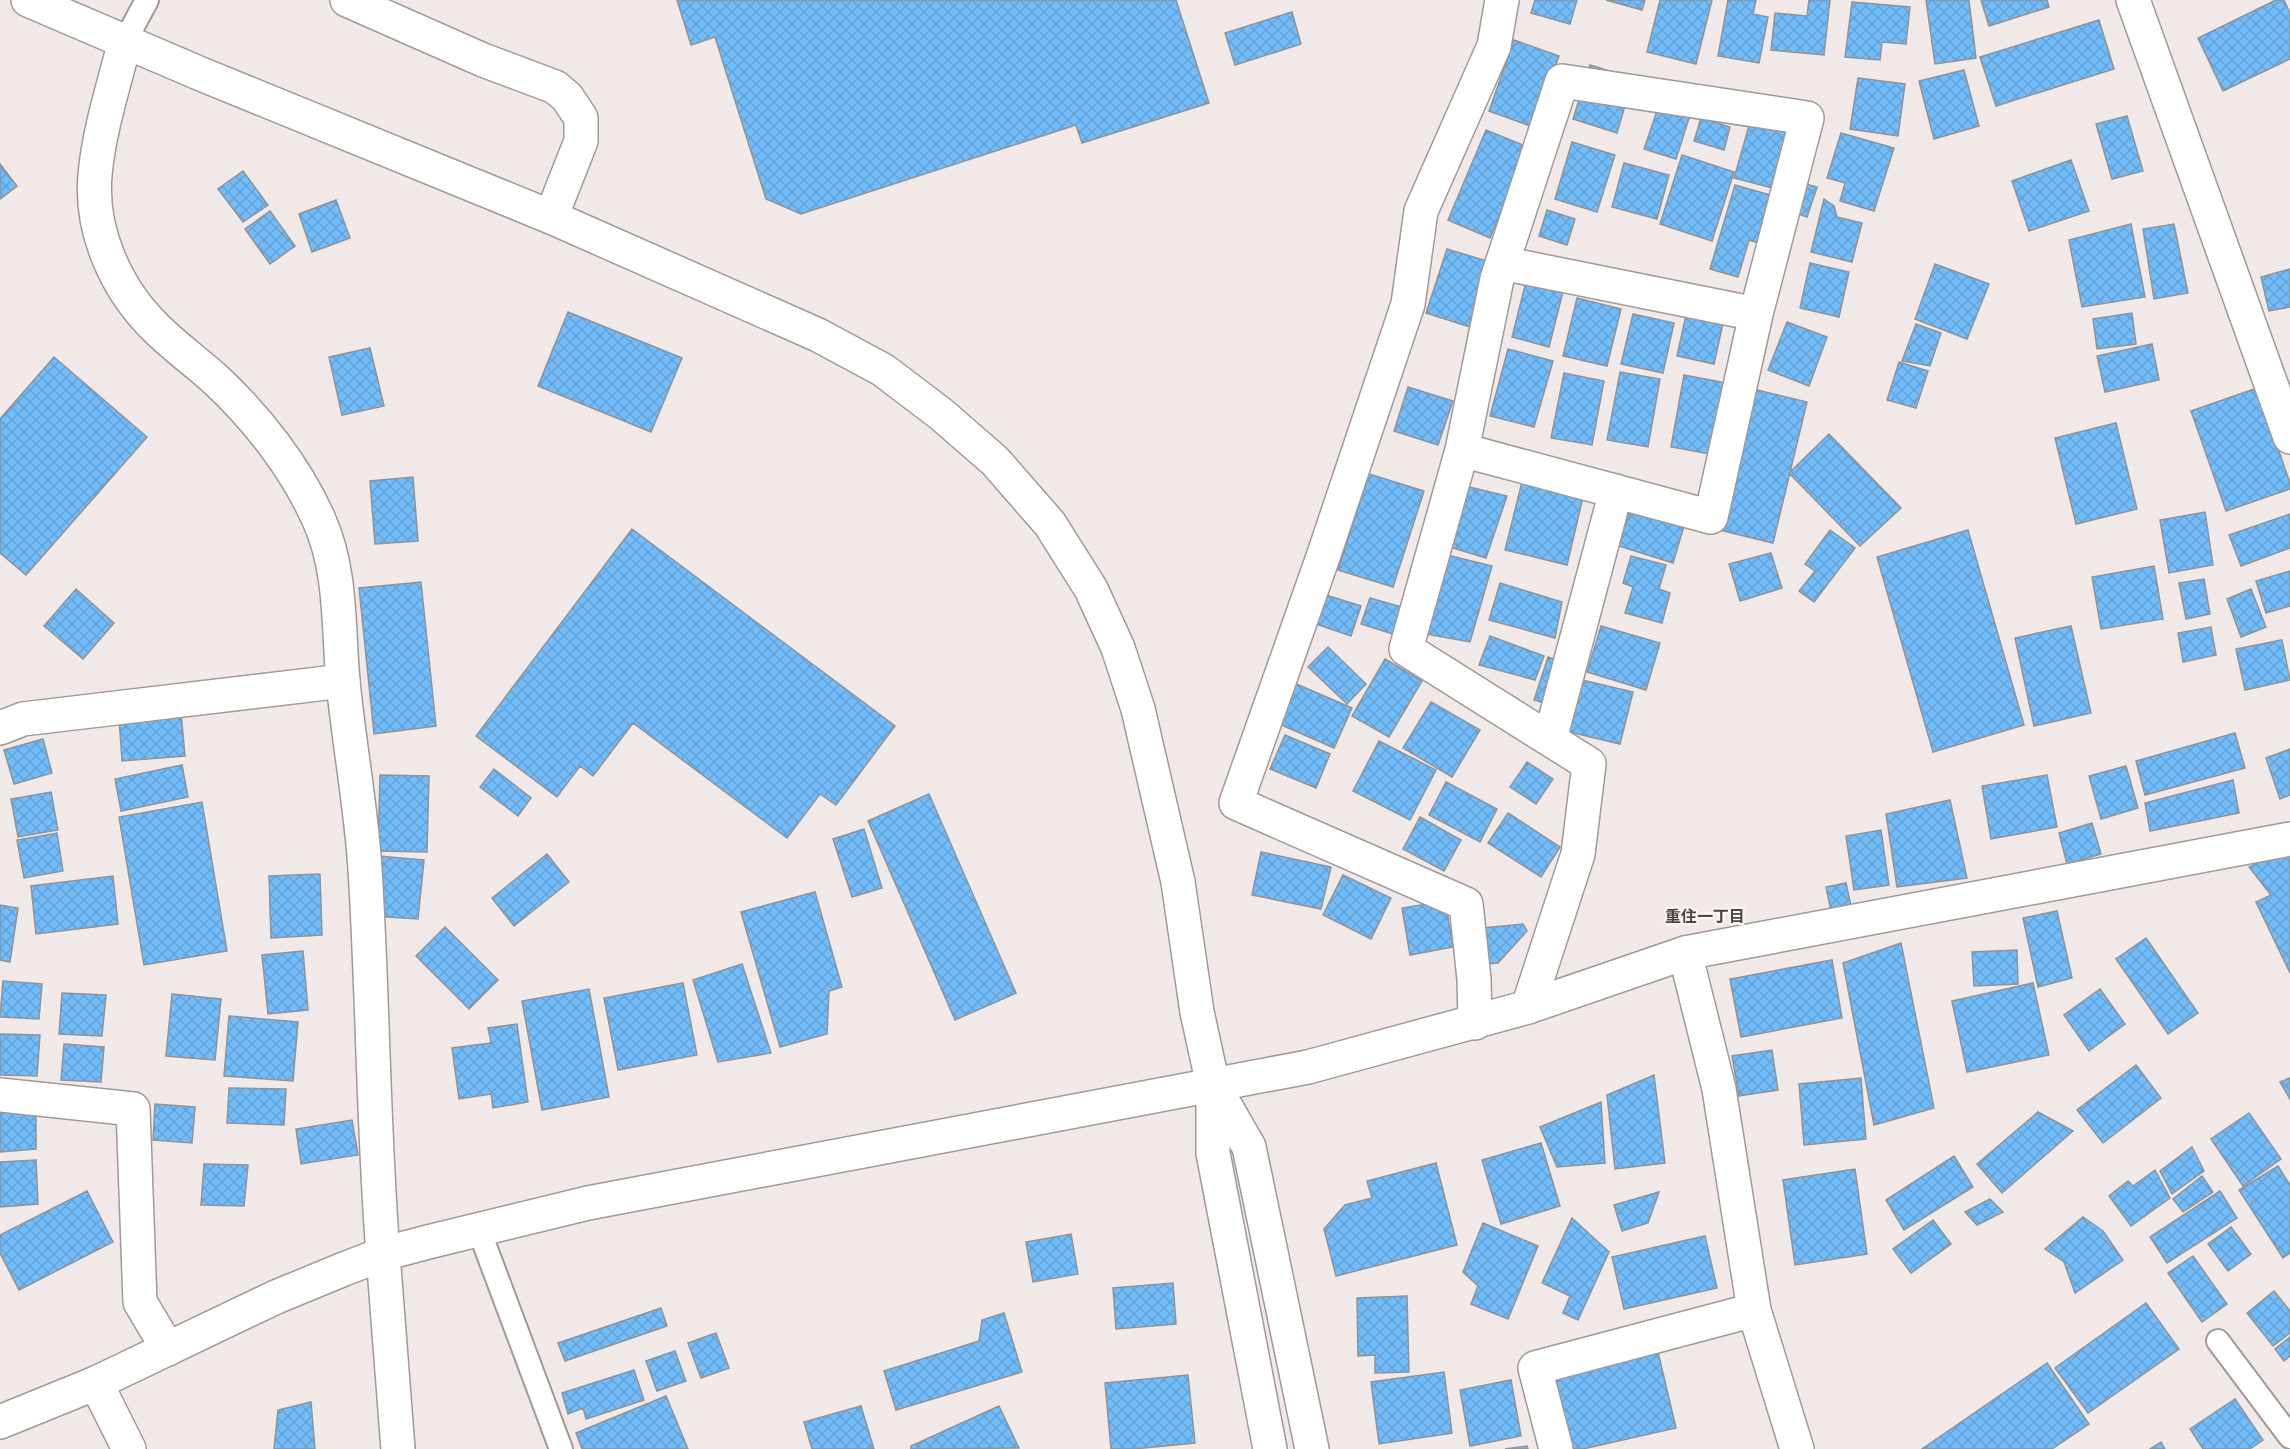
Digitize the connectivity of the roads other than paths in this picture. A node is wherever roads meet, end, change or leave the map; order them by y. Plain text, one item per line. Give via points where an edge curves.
1 (28, 0) edge
2 (129, 0) edge
3 (147, 0) edge
4 (347, 0) edge
5 (1502, 0) edge
6 (2133, 0) edge
7 (125, 41) junction
8 (551, 217) junction
9 (1502, 263) junction
10 (1756, 314) junction
11 (2282, 389) edge
12 (2290, 437) edge
13 (1462, 450) junction
14 (1616, 491) junction
15 (343, 681) junction
16 (0, 728) edge
17 (1550, 739) junction
18 (2290, 839) edge
19 (1685, 953) junction
20 (1528, 1007) junction
21 (1475, 1023) junction
22 (1213, 1085) junction
23 (0, 1095) edge
24 (479, 1230) junction
25 (382, 1254) junction
26 (1754, 1310) junction
27 (2218, 1341) dead end
28 (168, 1349) junction
29 (96, 1383) junction
30 (0, 1422) edge
31 (2290, 1437) edge
32 (2290, 1443) edge
33 (129, 1449) edge
34 (398, 1449) edge
35 (561, 1449) edge
36 (1270, 1449) edge
37 (1312, 1449) edge
38 (1556, 1449) edge
39 (1797, 1449) edge
40 (2282, 1449) edge

1 - 7 street
2 - 7 lane
3 - 7 lane
4 - 8 street via 555,87 567,97 581,118 582,141
5 - 21 street via 1494,46 1421,211 1408,304 1236,803 1466,904
6 - 11 street
7 - 8 street
7 - 15 street via 95,177 100,231 107,253 137,308 240,404 291,468 306,494 319,520 337,583
8 - 22 street via 818,335 883,370 995,461 1050,524 1091,589 1118,648 1138,710 1176,872 1197,1012
9 - 10 street
9 - 10 street via 1562,81 1807,118
9 - 13 street
10 - 14 street via 1711,517
11 - 12 street
13 - 14 street
13 - 17 street via 1406,648
14 - 17 street
15 - 16 street via 23,719
15 - 25 street via 365,867
17 - 20 street via 1589,764 1578,854
18 - 19 street
19 - 20 street
19 - 26 street via 1719,1089
20 - 21 street
21 - 22 street via 1308,1067
22 - 24 street via 588,1203
22 - 36 street via 1213,1154
22 - 37 street via 1250,1147
23 - 28 street via 133,1109 140,1302
24 - 25 street
24 - 35 lane
25 - 28 street via 276,1297
25 - 34 street
26 - 38 street via 1535,1368
26 - 39 street
27 - 31 lane
28 - 29 street
29 - 30 street
29 - 33 street
32 - 40 lane

